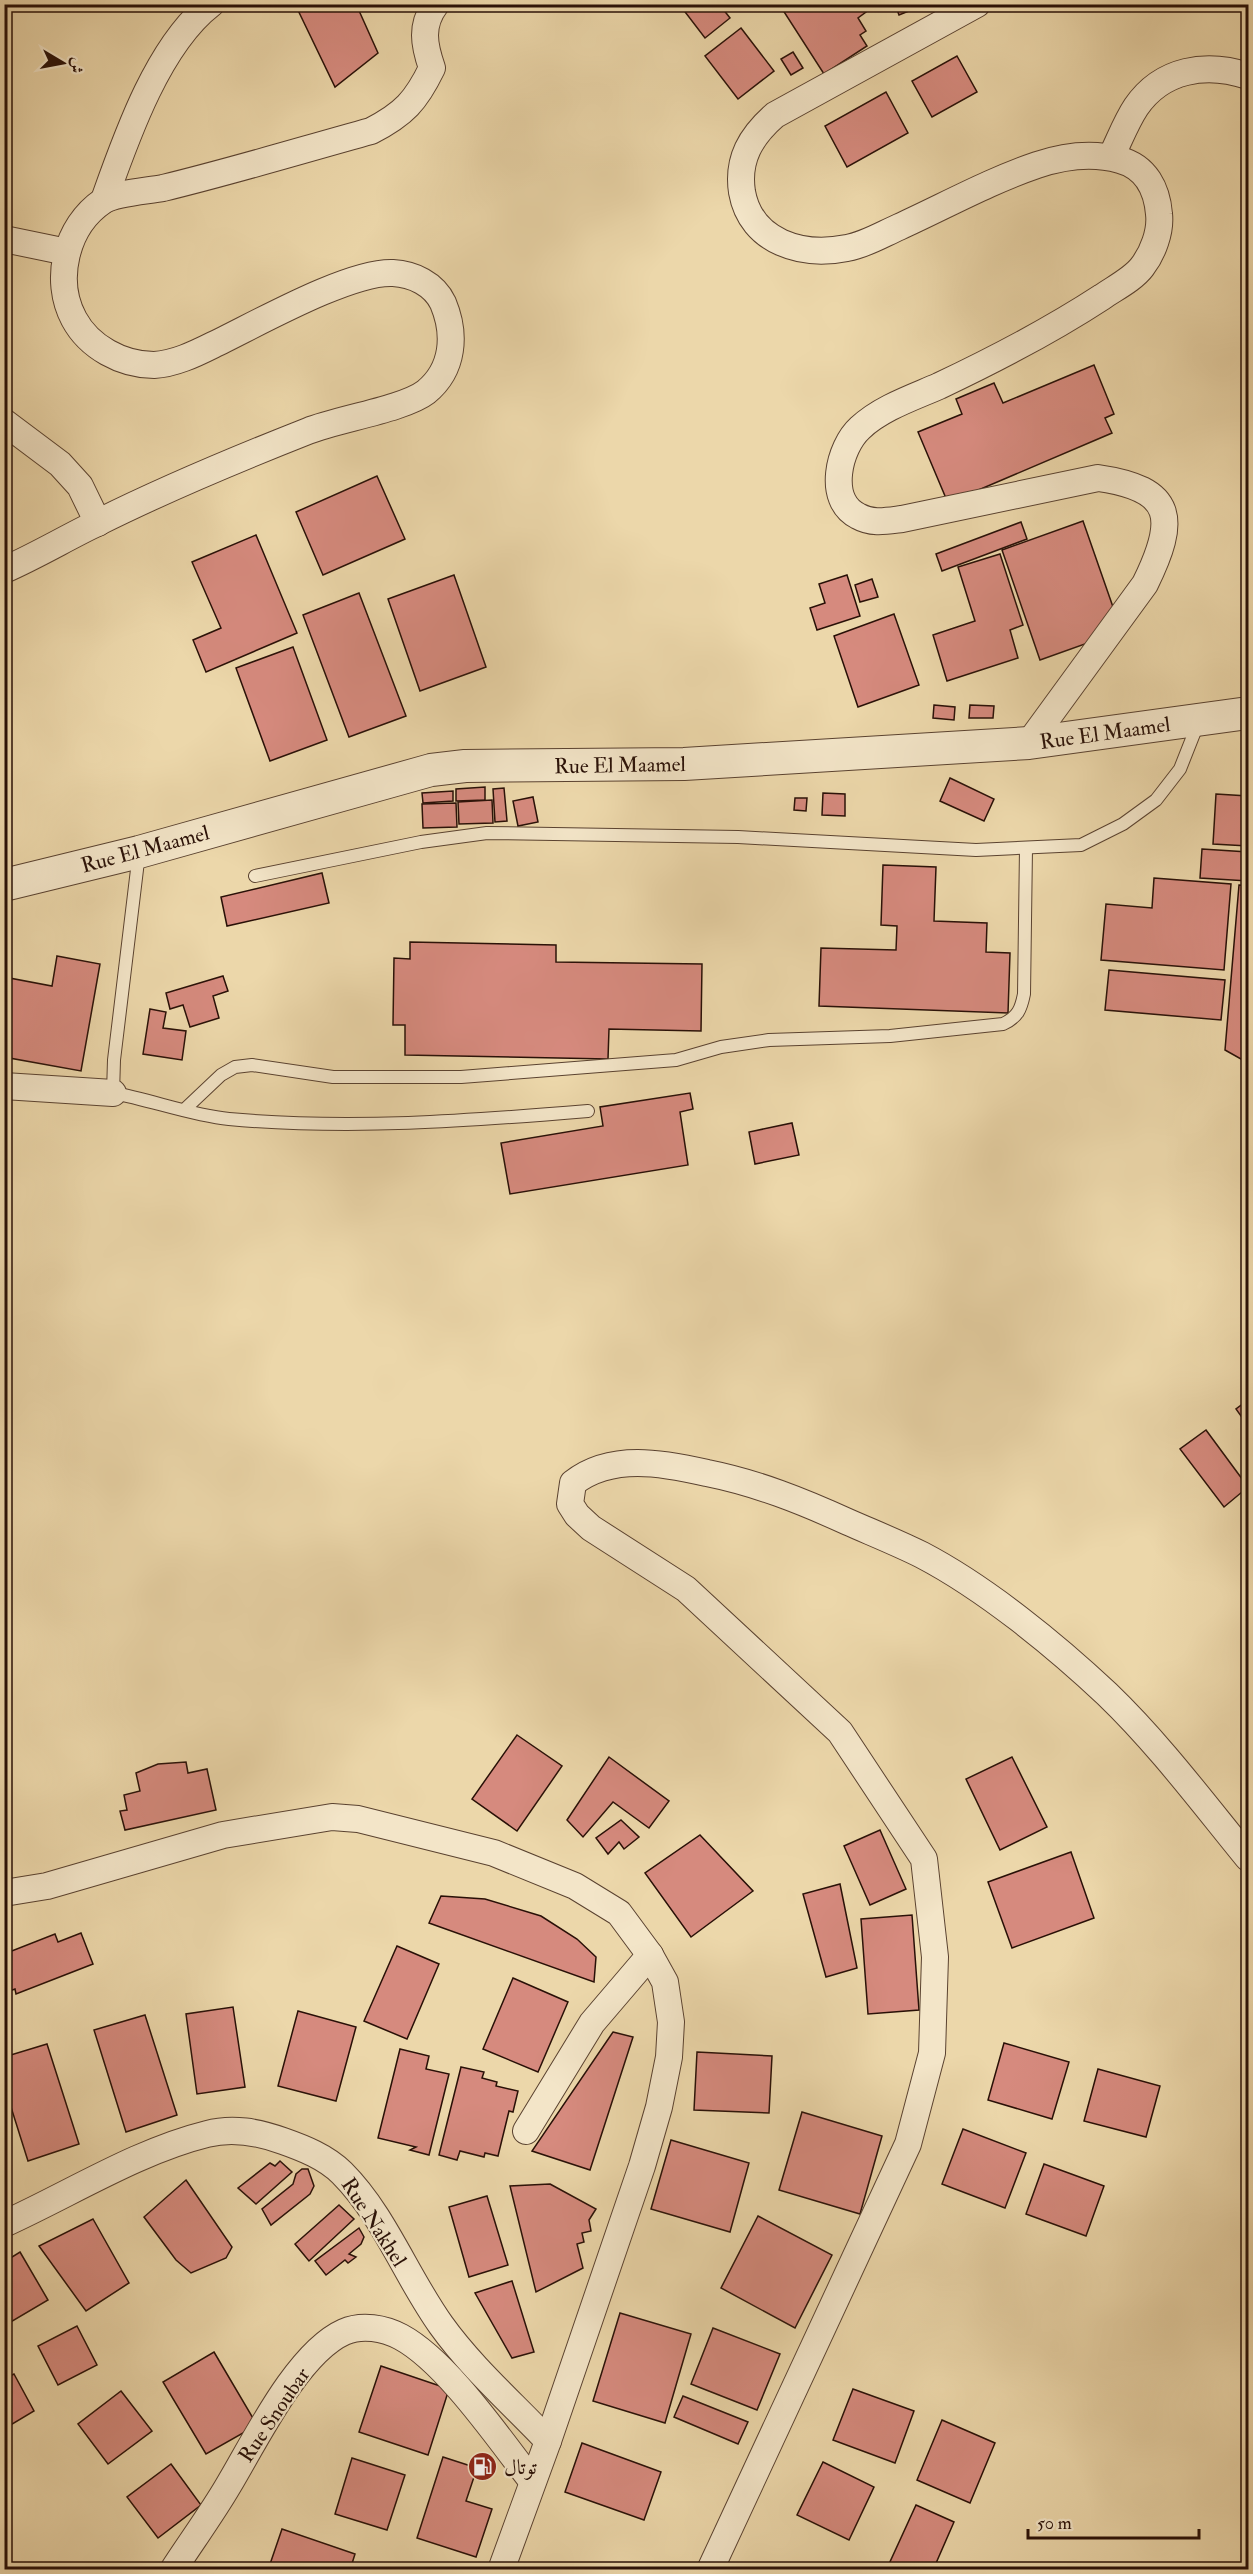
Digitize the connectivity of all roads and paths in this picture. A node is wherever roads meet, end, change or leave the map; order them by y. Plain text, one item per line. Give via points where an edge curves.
1 (211, 4) edge
2 (436, 4) edge
3 (977, 4) edge
4 (1248, 76) edge
5 (1112, 158) junction
6 (104, 200) junction
7 (4, 239) edge
8 (66, 252) junction
9 (4, 422) edge
10 (98, 523) junction
11 (4, 570) edge
12 (1248, 713) edge
13 (1200, 720) junction
14 (1029, 743) junction
15 (1026, 848) junction
16 (139, 852) junction
17 (255, 876) dead end
18 (4, 885) edge
19 (4, 1086) edge
20 (113, 1093) junction
21 (184, 1110) junction
22 (588, 1112) dead end
23 (1248, 1858) edge
24 (4, 1893) edge
25 (650, 1955) junction
26 (526, 2131) dead end
27 (4, 2224) edge
28 (548, 2441) junction
29 (532, 2481) junction
30 (173, 2570) edge
31 (501, 2570) edge
32 (710, 2570) edge

1 - 6 street via 185,30 163,64 132,123
2 - 6 street via 425,28 424,44 432,68 411,105 394,119 371,131
3 - 5 street via 793,104 758,130 744,154 740,176 744,202 754,223 775,241 796,249 820,252 851,248 1037,165 1067,157
4 - 5 street via 1216,69 1169,75 1148,91 1135,108
5 - 14 street via 1133,164 1149,179 1158,198 1160,221 1155,244 1142,267 1041,335 885,411 859,428 842,456 842,501 856,515 876,522 1098,478 1129,482 1149,491 1161,503 1163,534 1145,584
6 - 8 street via 84,221
7 - 8 street
8 - 10 street via 64,292 79,328 111,355 135,363 156,365 174,361 336,286 389,272 408,274 428,284 440,297 453,336 450,356 426,392 407,402 311,429
9 - 10 street via 60,464 80,486
10 - 11 street
12 - 13 street, Rue El Maamel
13 - 14 street, Rue El Maamel
13 - 15 lane via 1180,769 1156,800 1123,825 1081,845
14 - 16 street, Rue El Maamel via 684,764 465,766 431,770
15 - 17 lane via 975,850 738,837 487,833 421,842
15 - 21 lane via 1024,994 1021,1009 1013,1020 1003,1024 890,1036 769,1040 721,1047 676,1060 461,1077 333,1077 252,1065 235,1067 220,1075
16 - 18 street, Rue El Maamel
16 - 20 lane
19 - 20 street
20 - 21 lane
21 - 22 lane via 226,1119 402,1125
23 - 32 street via 1186,1781 1107,1695 1043,1638 923,1556 767,1488 695,1470 651,1464 606,1466 573,1483 570,1504 576,1515 686,1589 840,1732 924,1859 936,1957 932,2053 908,2144
24 - 25 street via 47,1886 222,1835 332,1817 358,1819 494,1852 575,1886 619,1913
25 - 26 street via 592,2023
25 - 28 street via 664,1982 671,2022 669,2057 642,2166
27 - 28 street, Rue Nakhel via 126,2164 208,2133 240,2129 312,2151 342,2172 370,2209 442,2326
28 - 29 street
29 - 30 street, Rue Snoubar via 466,2398 417,2348 382,2330 366,2327 345,2331 324,2344 289,2386
29 - 31 street

